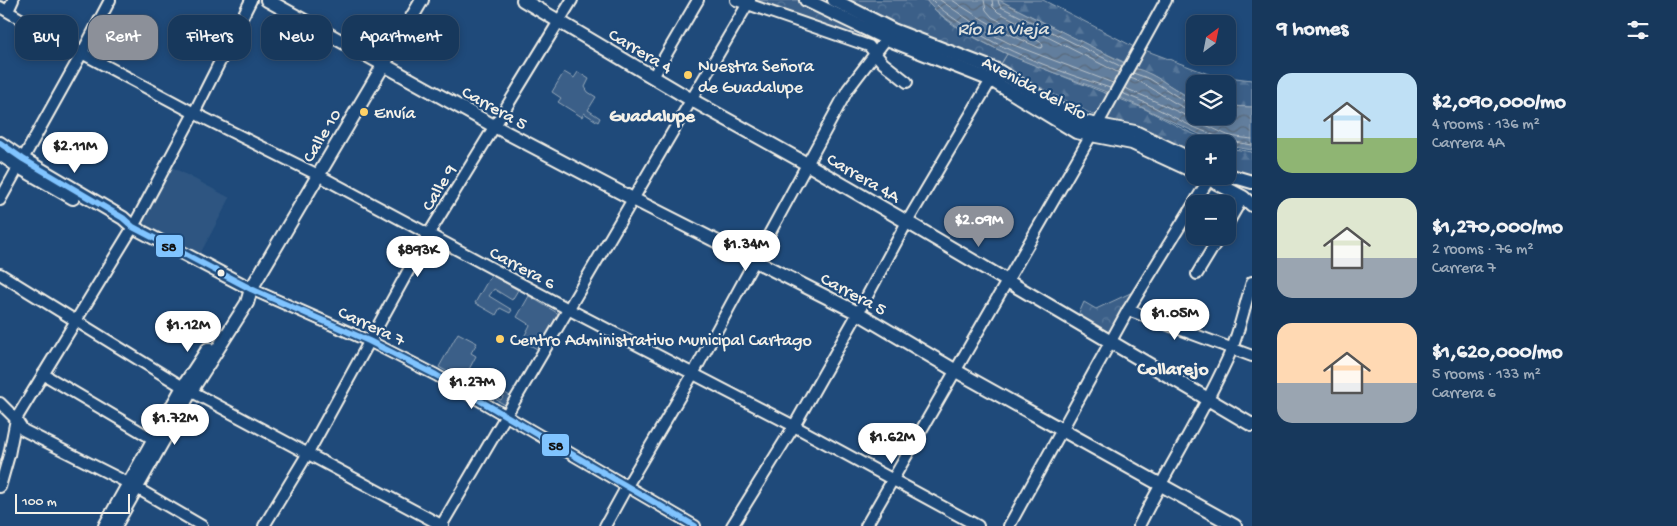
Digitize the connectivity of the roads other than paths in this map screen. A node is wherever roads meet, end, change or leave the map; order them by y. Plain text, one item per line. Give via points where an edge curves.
1 (13, 0) edge
2 (110, 0) edge
3 (251, 0) edge
4 (267, 0) edge
5 (422, 0) edge
6 (523, 0) edge
7 (572, 0) edge
8 (698, 0) edge
9 (736, 0) edge
10 (806, 0) edge
11 (834, 0) edge
12 (1166, 0) edge
13 (749, 2) edge
14 (4, 9) edge
15 (559, 22) junction
16 (890, 34) junction
17 (82, 53) junction
18 (876, 53) junction
19 (384, 66) junction
20 (994, 75) junction
21 (653, 77) junction
22 (907, 82) dead end
23 (690, 99) junction
24 (194, 113) junction
25 (494, 126) junction
26 (1096, 126) junction
27 (0, 143) edge
28 (0, 154) edge
29 (1186, 157) edge
30 (21, 163) junction
31 (807, 164) junction
32 (1186, 168) edge
33 (318, 175) junction
34 (1236, 177) edge
35 (1252, 182) edge
36 (1203, 185) edge
37 (1221, 185) edge
38 (633, 199) junction
39 (0, 200) edge
40 (1247, 201) edge
41 (1236, 214) edge
42 (907, 222) junction
43 (132, 227) junction
44 (428, 235) junction
45 (1215, 245) edge
46 (754, 261) junction
47 (0, 274) edge
48 (1197, 274) dead end
49 (1007, 280) junction
50 (1252, 282) edge
51 (251, 289) junction
52 (570, 310) junction
53 (1128, 310) junction
54 (858, 313) junction
55 (74, 321) junction
56 (369, 341) junction
57 (1110, 341) junction
58 (1232, 349) junction
59 (1252, 356) edge
60 (956, 371) junction
61 (43, 374) junction
62 (693, 374) junction
63 (187, 389) junction
64 (1208, 398) junction
65 (0, 403) edge
66 (506, 415) junction
67 (16, 419) junction
68 (1252, 425) edge
69 (794, 426) junction
70 (1063, 430) junction
71 (153, 439) junction
72 (308, 454) junction
73 (4, 457) edge
74 (893, 480) junction
75 (1159, 484) junction
76 (132, 485) junction
77 (627, 486) junction
78 (0, 487) edge
79 (104, 526) edge
80 (114, 526) edge
81 (202, 526) edge
82 (264, 526) edge
83 (442, 526) edge
84 (605, 526) edge
85 (695, 526) edge
86 (732, 526) edge
87 (866, 526) edge
88 (978, 526) edge
89 (1009, 526) edge
90 (1138, 526) edge
91 (1235, 526) edge

1 - 14 street
2 - 17 street
3 - 24 street
4 - 19 main road, Carrera 5
5 - 19 main road, Calle 10
6 - 15 main road, Carrera 4
7 - 15 street, Calle 9
8 - 21 street
9 - 13 street
10 - 16 main road, Avenida del Río
11 - 16 main road, Avenida del Río
12 - 26 street
13 - 18 street via 869,46
13 - 23 street
14 - 17 street, Carrera 6
15 - 21 main road, Carrera 4
15 - 25 street, Calle 9
16 - 18 street
16 - 20 main road, Avenida del Río
17 - 24 street, Carrera 6
17 - 30 street
18 - 22 street via 883,63
18 - 31 street via 848,89
19 - 25 main road, Carrera 5
19 - 33 main road, Calle 10
20 - 26 main road, Avenida del Río via 1078,121
20 - 42 street
21 - 23 main road, Carrera 4
23 - 31 main road, Carrera 4A
23 - 38 street
24 - 33 street, Carrera 6
24 - 43 street
25 - 38 main road, Carrera 5
25 - 44 street, Calle 9
26 - 29 main road, Avenida del Río via 1135,132
26 - 32 main road, Avenida del Río
26 - 49 street
27 - 30 main road, Carrera 7
28 - 30 main road, Carrera 7
30 - 39 street
30 - 43 main road, Carrera 7 via 119,225
31 - 42 main road, Carrera 4A
31 - 46 street
33 - 44 street, Carrera 6
33 - 51 main road, Calle 10
34 - 35 main road
36 - 53 street
37 - 40 main road
38 - 46 main road, Carrera 5
38 - 52 street
40 - 41 street
42 - 49 main road, Carrera 4A
42 - 54 street
43 - 51 main road, Carrera 7
43 - 55 street
44 - 52 street, Carrera 6
44 - 56 street, Calle 9
45 - 48 street
46 - 54 main road, Carrera 5
46 - 62 street
47 - 55 street
49 - 57 main road, Carrera 4A
49 - 60 street
50 - 58 street
51 - 56 street, Carrera 7
51 - 63 main road, Calle 10 via 247,303
52 - 62 street, Carrera 6
52 - 66 street
53 - 57 street
53 - 58 street
54 - 60 main road, Carrera 5
54 - 69 street
55 - 61 street
55 - 63 street
56 - 66 street, Carrera 7
56 - 72 street, Calle 9
57 - 64 main road, Carrera 4A
57 - 70 street
58 - 59 street
58 - 64 street
60 - 70 main road, Carrera 5
60 - 74 street
61 - 67 street
61 - 71 street
62 - 69 street, Carrera 6
62 - 77 street
63 - 71 main road, Calle 10
63 - 72 street
63 - 76 main road, Calle 10
64 - 68 main road, Carrera 4A
64 - 75 street
65 - 67 street
66 - 77 street, Carrera 7
66 - 83 street
67 - 73 street
67 - 76 street via 23,430
69 - 74 street, Carrera 6
69 - 86 street
70 - 75 main road, Carrera 5
70 - 89 street
71 - 76 main road, Calle 10
72 - 82 street, Calle 9
72 - 83 street
73 - 78 street
74 - 87 street
74 - 88 street, Carrera 6
75 - 90 street
75 - 91 main road, Carrera 5
76 - 79 main road, Calle 10
76 - 80 main road, Calle 10
76 - 81 street
77 - 84 street
77 - 85 street, Carrera 7

